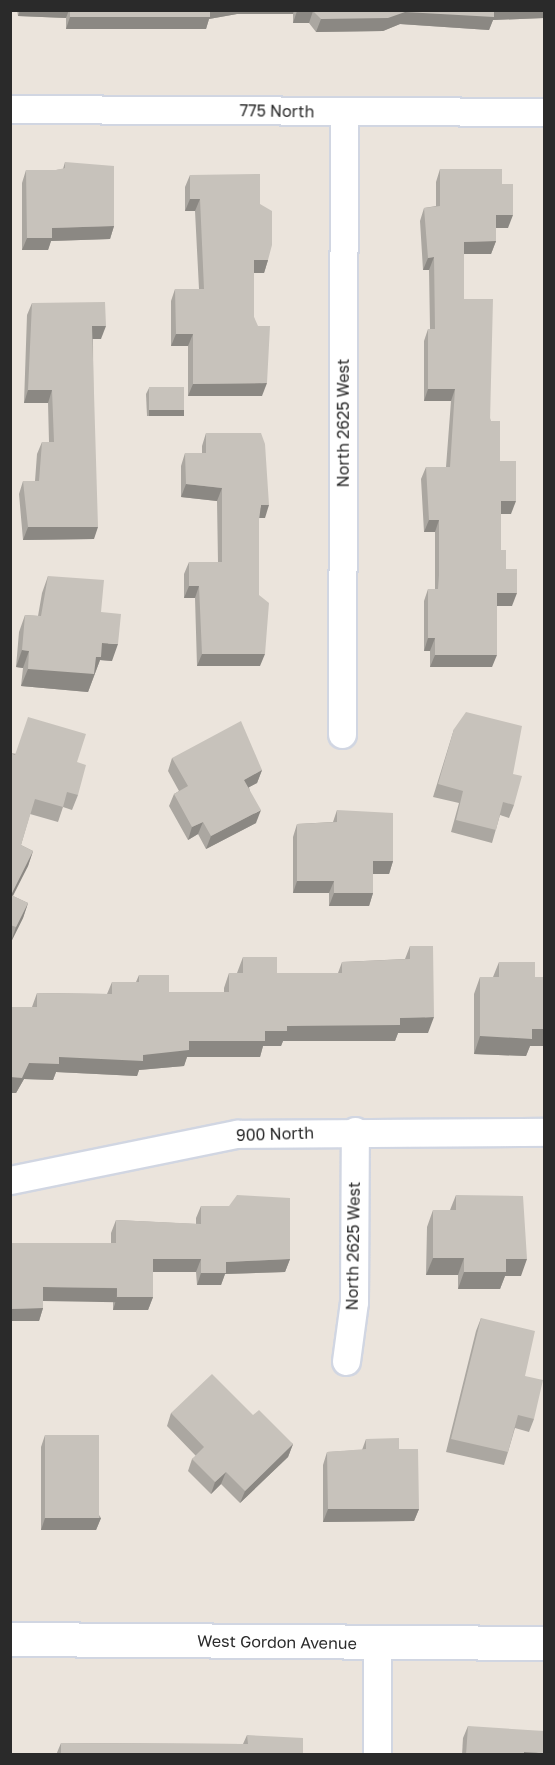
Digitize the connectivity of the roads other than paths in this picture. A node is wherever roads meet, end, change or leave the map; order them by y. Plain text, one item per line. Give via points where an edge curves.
1 (10, 109) edge
2 (344, 112) junction
3 (544, 112) edge
4 (342, 734) dead end
5 (355, 1131) junction
6 (544, 1132) edge
7 (10, 1180) edge
8 (346, 1360) dead end
9 (10, 1639) edge
10 (376, 1643) junction
11 (544, 1643) edge
12 (377, 1755) edge

1 - 2 street, 775 North
2 - 3 street, 775 North
2 - 4 street, North 2625 West
5 - 6 street, 900 North
5 - 7 street, 900 North via 237,1134
5 - 8 street, North 2625 West via 354,1302
9 - 10 main road, West Gordon Avenue
10 - 11 main road, West Gordon Avenue
10 - 12 street

